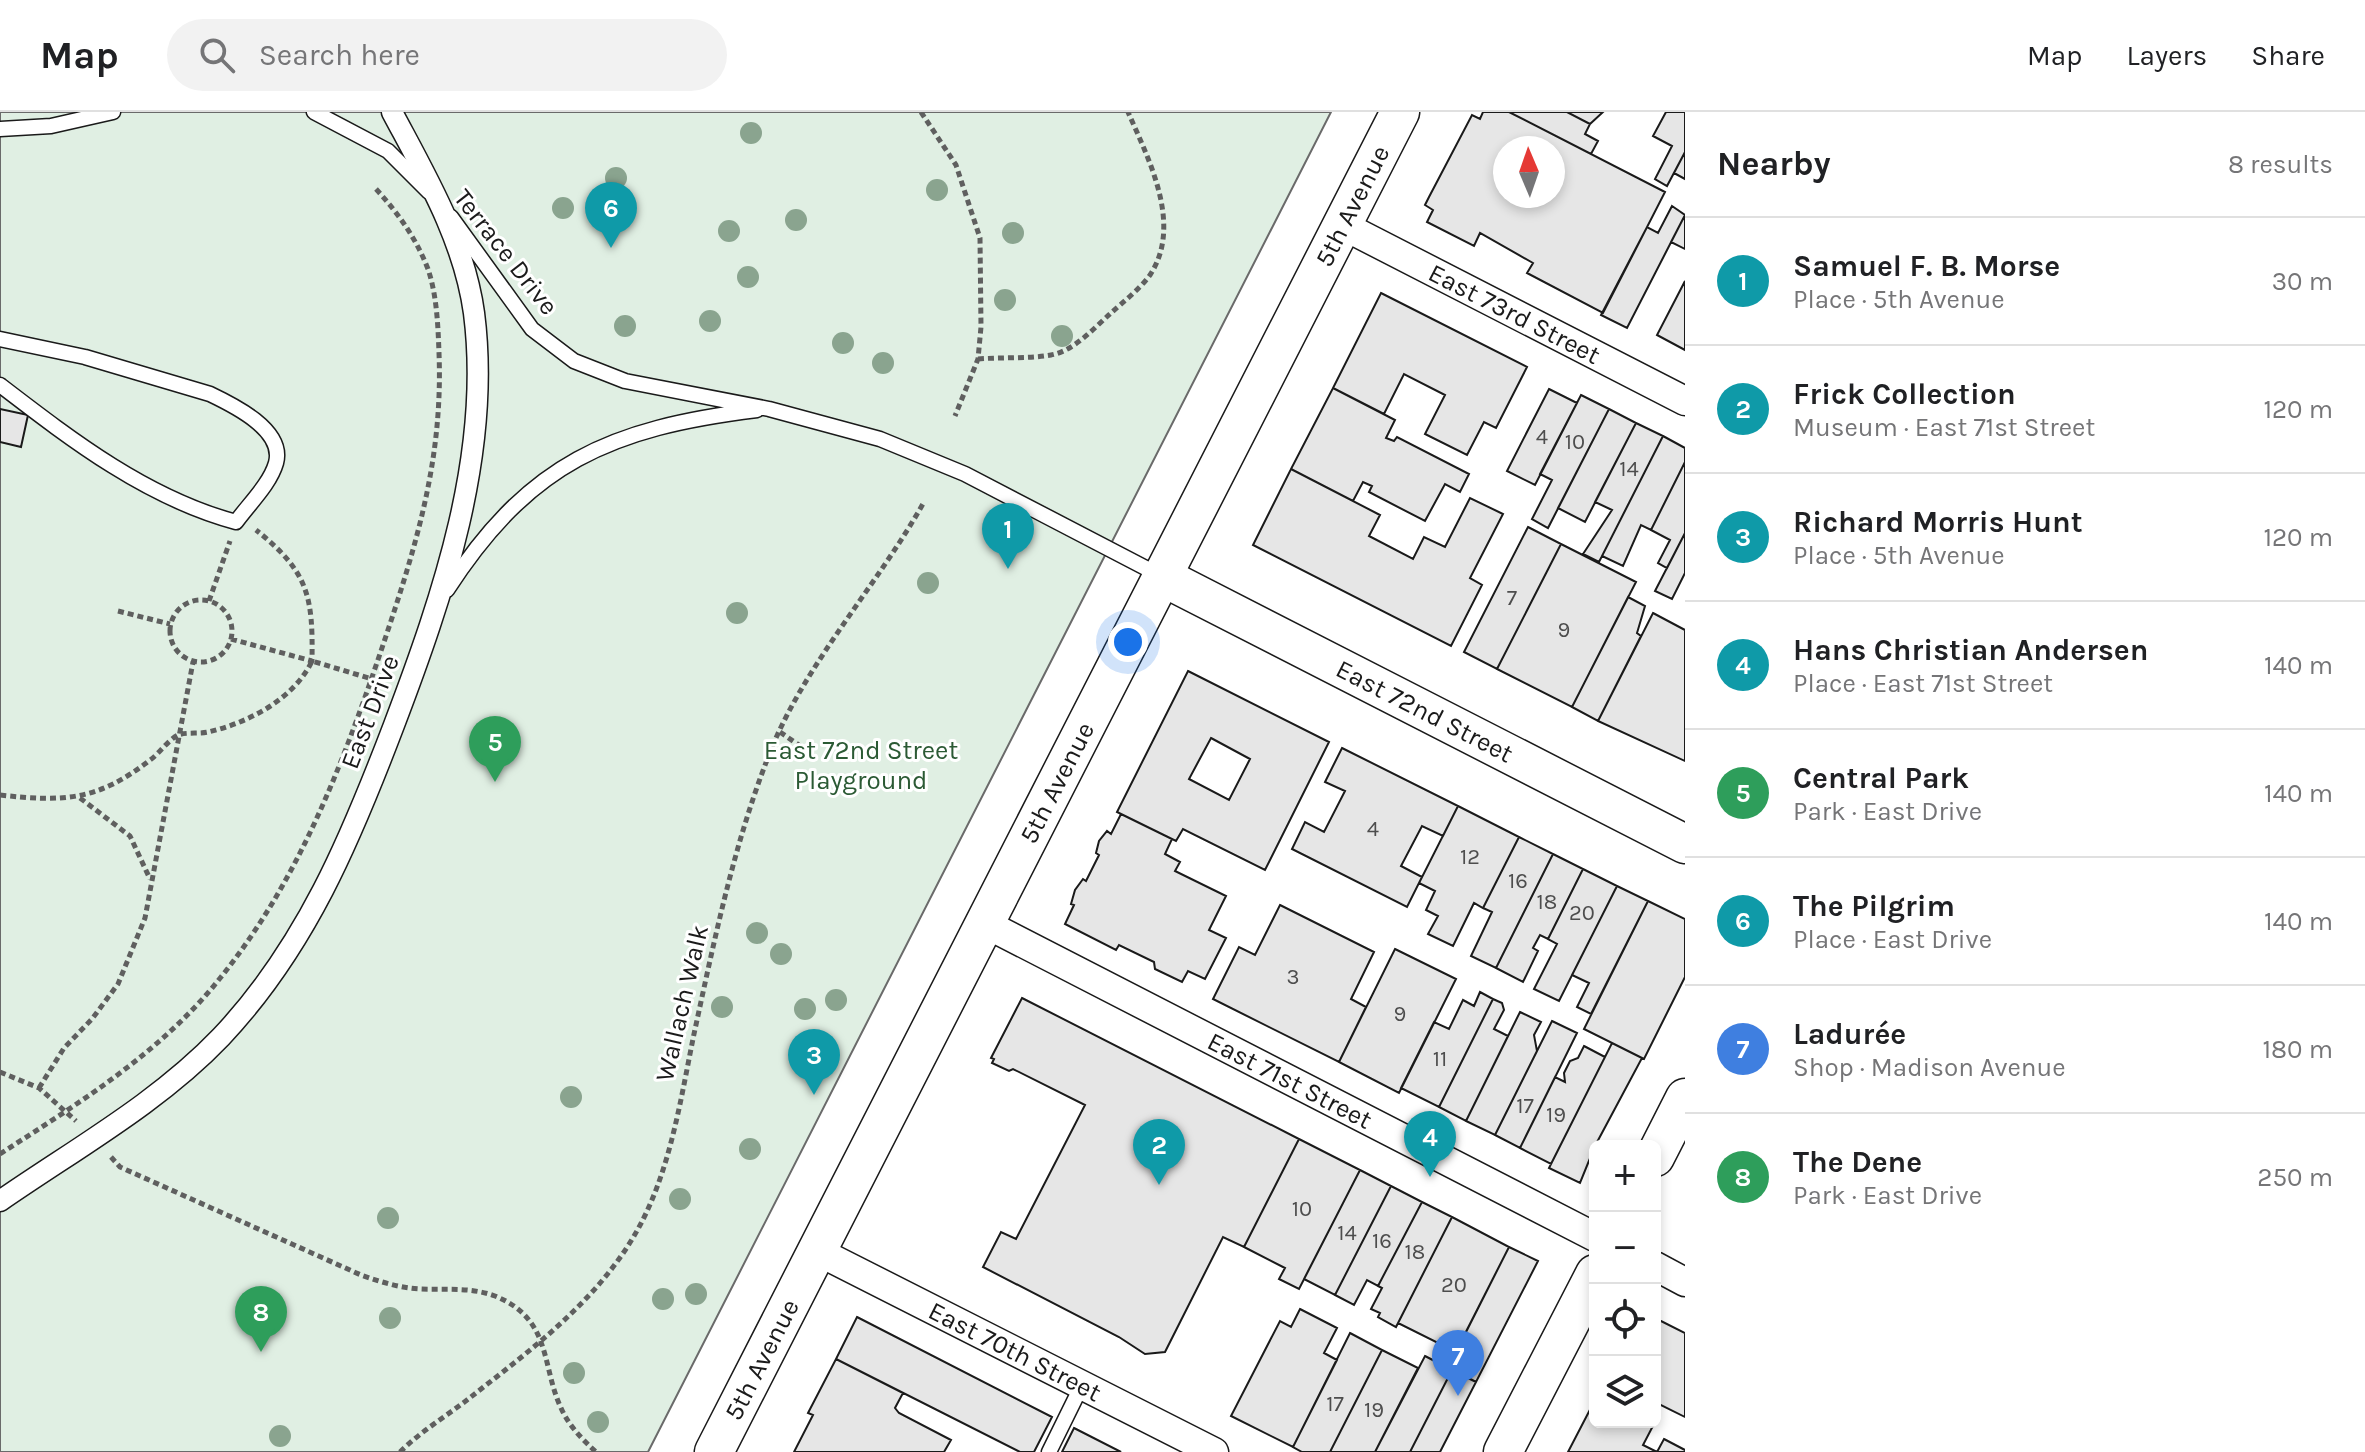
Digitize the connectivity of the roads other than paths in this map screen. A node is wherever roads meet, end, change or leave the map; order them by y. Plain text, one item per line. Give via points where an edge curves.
1 (113, 112) edge
2 (314, 112) edge
3 (392, 112) edge
4 (1400, 112) edge
5 (0, 129) edge
6 (439, 203) junction
7 (1342, 225) junction
8 (0, 339) edge
9 (0, 385) edge
10 (1685, 401) edge
11 (769, 409) junction
12 (1163, 577) junction
13 (438, 603) junction
14 (1685, 844) edge
15 (984, 923) junction
16 (1685, 1098) edge
17 (1661, 1145) edge
18 (0, 1201) edge
19 (1589, 1234) edge
20 (817, 1251) junction
21 (1661, 1269) edge
22 (1685, 1282) edge
23 (1590, 1284) edge
24 (1082, 1385) junction
25 (714, 1452) edge
26 (1049, 1452) edge
27 (1214, 1452) edge
28 (1503, 1452) edge

1 - 5 lane via 51,126
2 - 6 lane, Terrace Drive via 388,151
3 - 6 street, East Drive
4 - 7 main road, 5th Avenue
6 - 11 lane, Terrace Drive via 476,247 522,317 574,361 625,381
6 - 13 street, East Drive via 467,275 477,375 465,489
7 - 10 street, East 73rd Street
7 - 12 main road, 5th Avenue
8 - 9 lane via 85,357 210,394 267,431 277,449 276,463 236,522 182,506 131,477
11 - 12 lane, Terrace Drive via 880,439 942,463
11 - 13 lane, Terrace Drive via 643,430 562,467 495,524
12 - 14 main road, East 72nd Street
12 - 15 main road, 5th Avenue
13 - 18 street, East Drive via 343,854 268,981 221,1037 168,1086
15 - 19 street, East 71st Street
15 - 20 main road, 5th Avenue
16 - 17 main road
20 - 24 street, East 70th Street
20 - 25 main road, 5th Avenue
21 - 22 street
23 - 28 main road
24 - 26 lane
24 - 27 street, East 70th Street

